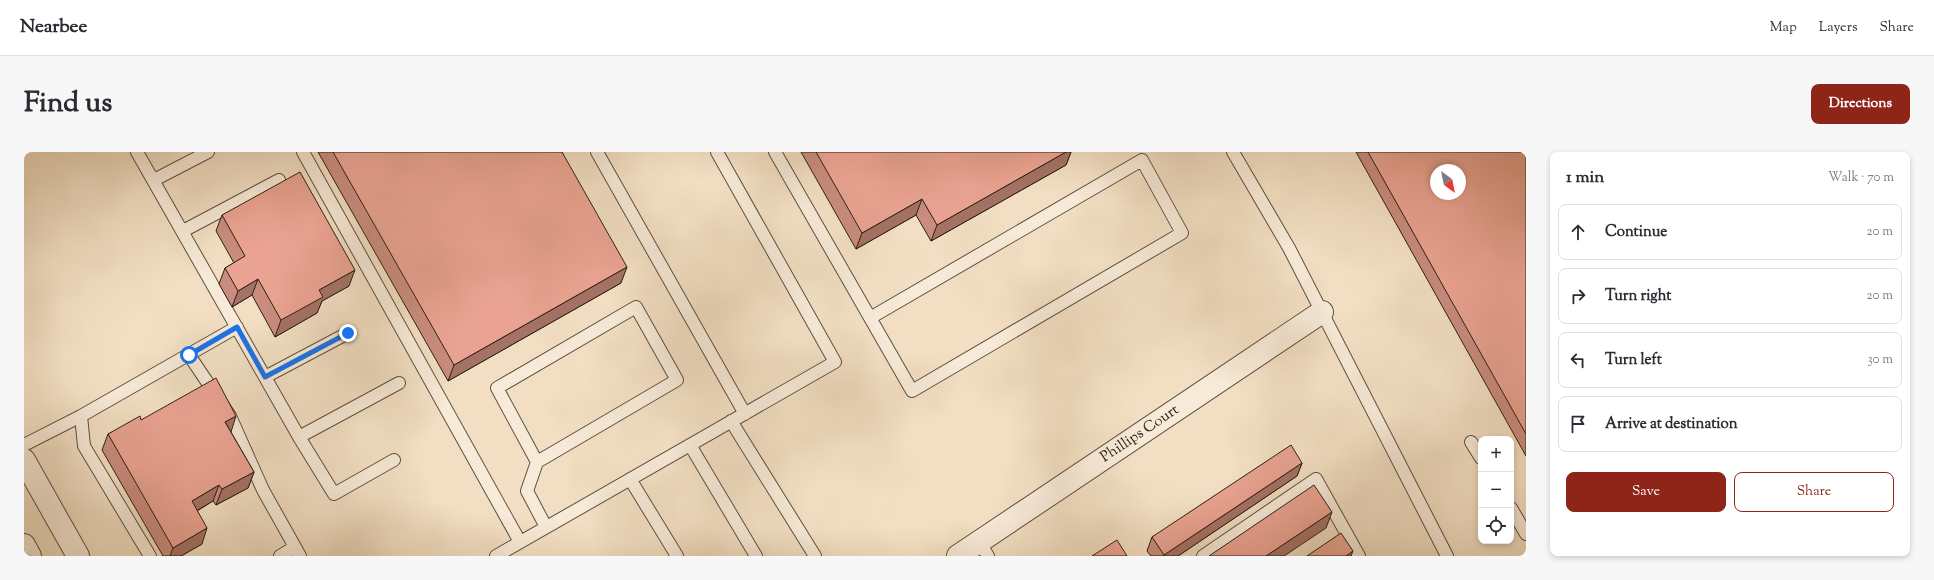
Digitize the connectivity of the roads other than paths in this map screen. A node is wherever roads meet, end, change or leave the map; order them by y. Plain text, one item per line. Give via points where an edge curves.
1 (137, 152) edge
2 (208, 152) edge
3 (303, 152) edge
4 (597, 152) edge
5 (717, 152) edge
6 (775, 152) edge
7 (1233, 152) edge
8 (154, 180) junction
9 (278, 180) dead end
10 (183, 231) junction
11 (1322, 312) junction
12 (870, 318) junction
13 (237, 327) junction
14 (348, 333) dead end
15 (189, 355) junction
16 (265, 377) junction
17 (399, 383) dead end
18 (745, 414) junction
19 (81, 416) junction
20 (731, 421) junction
21 (299, 436) junction
22 (1471, 442) dead end
23 (24, 445) edge
24 (690, 445) junction
25 (1478, 453) edge
26 (24, 460) edge
27 (394, 460) dead end
28 (537, 462) junction
29 (630, 479) junction
30 (1514, 513) edge
31 (546, 527) junction
32 (1526, 534) edge
33 (520, 542) junction
34 (24, 545) edge
35 (983, 549) edge
36 (298, 552) edge
37 (30, 556) edge
38 (78, 556) edge
39 (150, 556) edge
40 (280, 556) edge
41 (496, 556) edge
42 (677, 556) edge
43 (756, 556) edge
44 (815, 556) edge
45 (958, 556) edge
46 (1203, 556) edge
47 (1359, 556) edge
48 (1447, 556) edge

1 - 8 lane
2 - 8 lane
3 - 33 lane
4 - 18 lane
5 - 18 lane via 835,362
6 - 12 lane
7 - 11 lane via 1289,248
8 - 10 lane
9 - 10 lane
10 - 13 lane
11 - 35 street, Phillips Court
11 - 48 lane
12 - 12 lane via 912,391 1182,233 1142,160
13 - 15 lane
13 - 16 lane
14 - 16 lane
15 - 19 lane
15 - 36 lane via 230,416 263,490
16 - 21 lane
17 - 21 lane
18 - 20 lane
19 - 23 lane
19 - 39 lane via 84,446
20 - 24 lane
20 - 44 lane
21 - 27 lane via 334,494
22 - 25 lane
24 - 29 lane
24 - 43 lane
26 - 38 street
28 - 28 lane via 497,388 636,307 677,380
28 - 31 lane via 527,491
29 - 31 lane
29 - 42 lane
30 - 32 lane
31 - 33 lane
33 - 41 lane
34 - 37 street
35 - 45 street, Phillips Court
36 - 40 lane
46 - 47 lane via 1316,479

